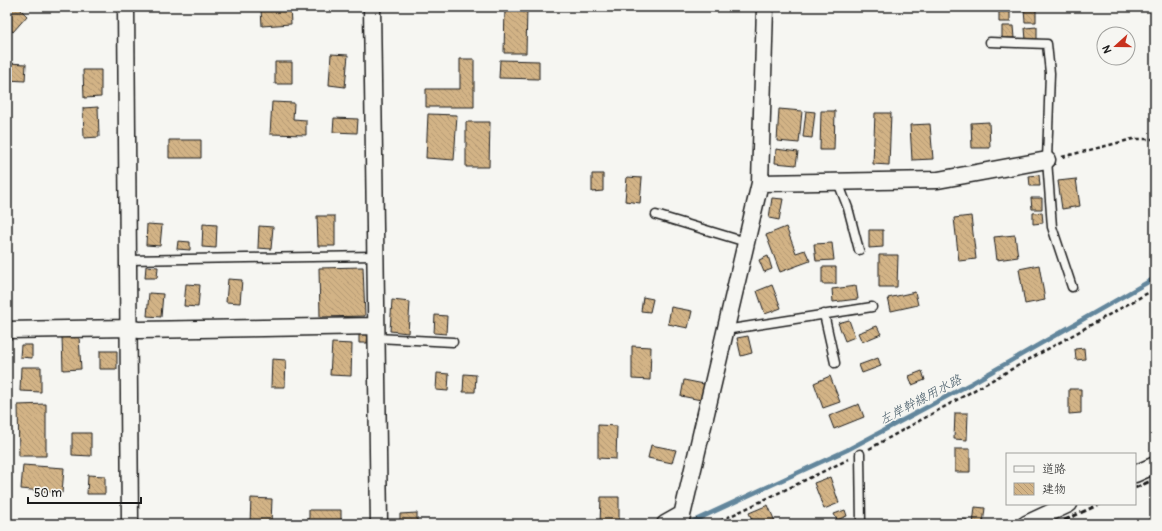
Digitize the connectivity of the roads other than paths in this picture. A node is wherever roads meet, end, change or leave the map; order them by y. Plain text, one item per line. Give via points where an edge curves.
1 (126, 7) edge
2 (372, 7) edge
3 (765, 7) edge
4 (990, 42) dead end
5 (1047, 160) junction
6 (838, 182) junction
7 (760, 183) junction
8 (656, 215) dead end
9 (746, 242) junction
10 (859, 250) dead end
11 (375, 256) junction
12 (128, 260) junction
13 (1072, 287) dead end
14 (872, 307) dead end
15 (824, 314) junction
16 (129, 328) junction
17 (7, 330) edge
18 (725, 330) junction
19 (376, 332) junction
20 (453, 342) dead end
21 (835, 363) dead end
22 (860, 454) road end
23 (1155, 464) edge
24 (1136, 474) edge
25 (1067, 505) edge
26 (681, 520) edge
27 (130, 524) edge
28 (379, 524) edge
29 (665, 524) edge
30 (861, 524) edge
31 (1026, 524) edge

1 - 12 street
2 - 11 street
3 - 7 street
4 - 5 lane via 1047,44 1050,73
5 - 6 street via 938,180
5 - 13 lane via 1052,227
6 - 7 street
6 - 10 lane
7 - 9 street
8 - 9 lane
9 - 18 street
11 - 12 lane
11 - 19 street
12 - 16 street
14 - 15 lane
15 - 18 lane
15 - 21 lane
16 - 17 street
16 - 19 street
16 - 27 street
18 - 26 street
19 - 20 lane
19 - 28 street
22 - 30 lane
23 - 24 street
25 - 31 street
26 - 29 street

